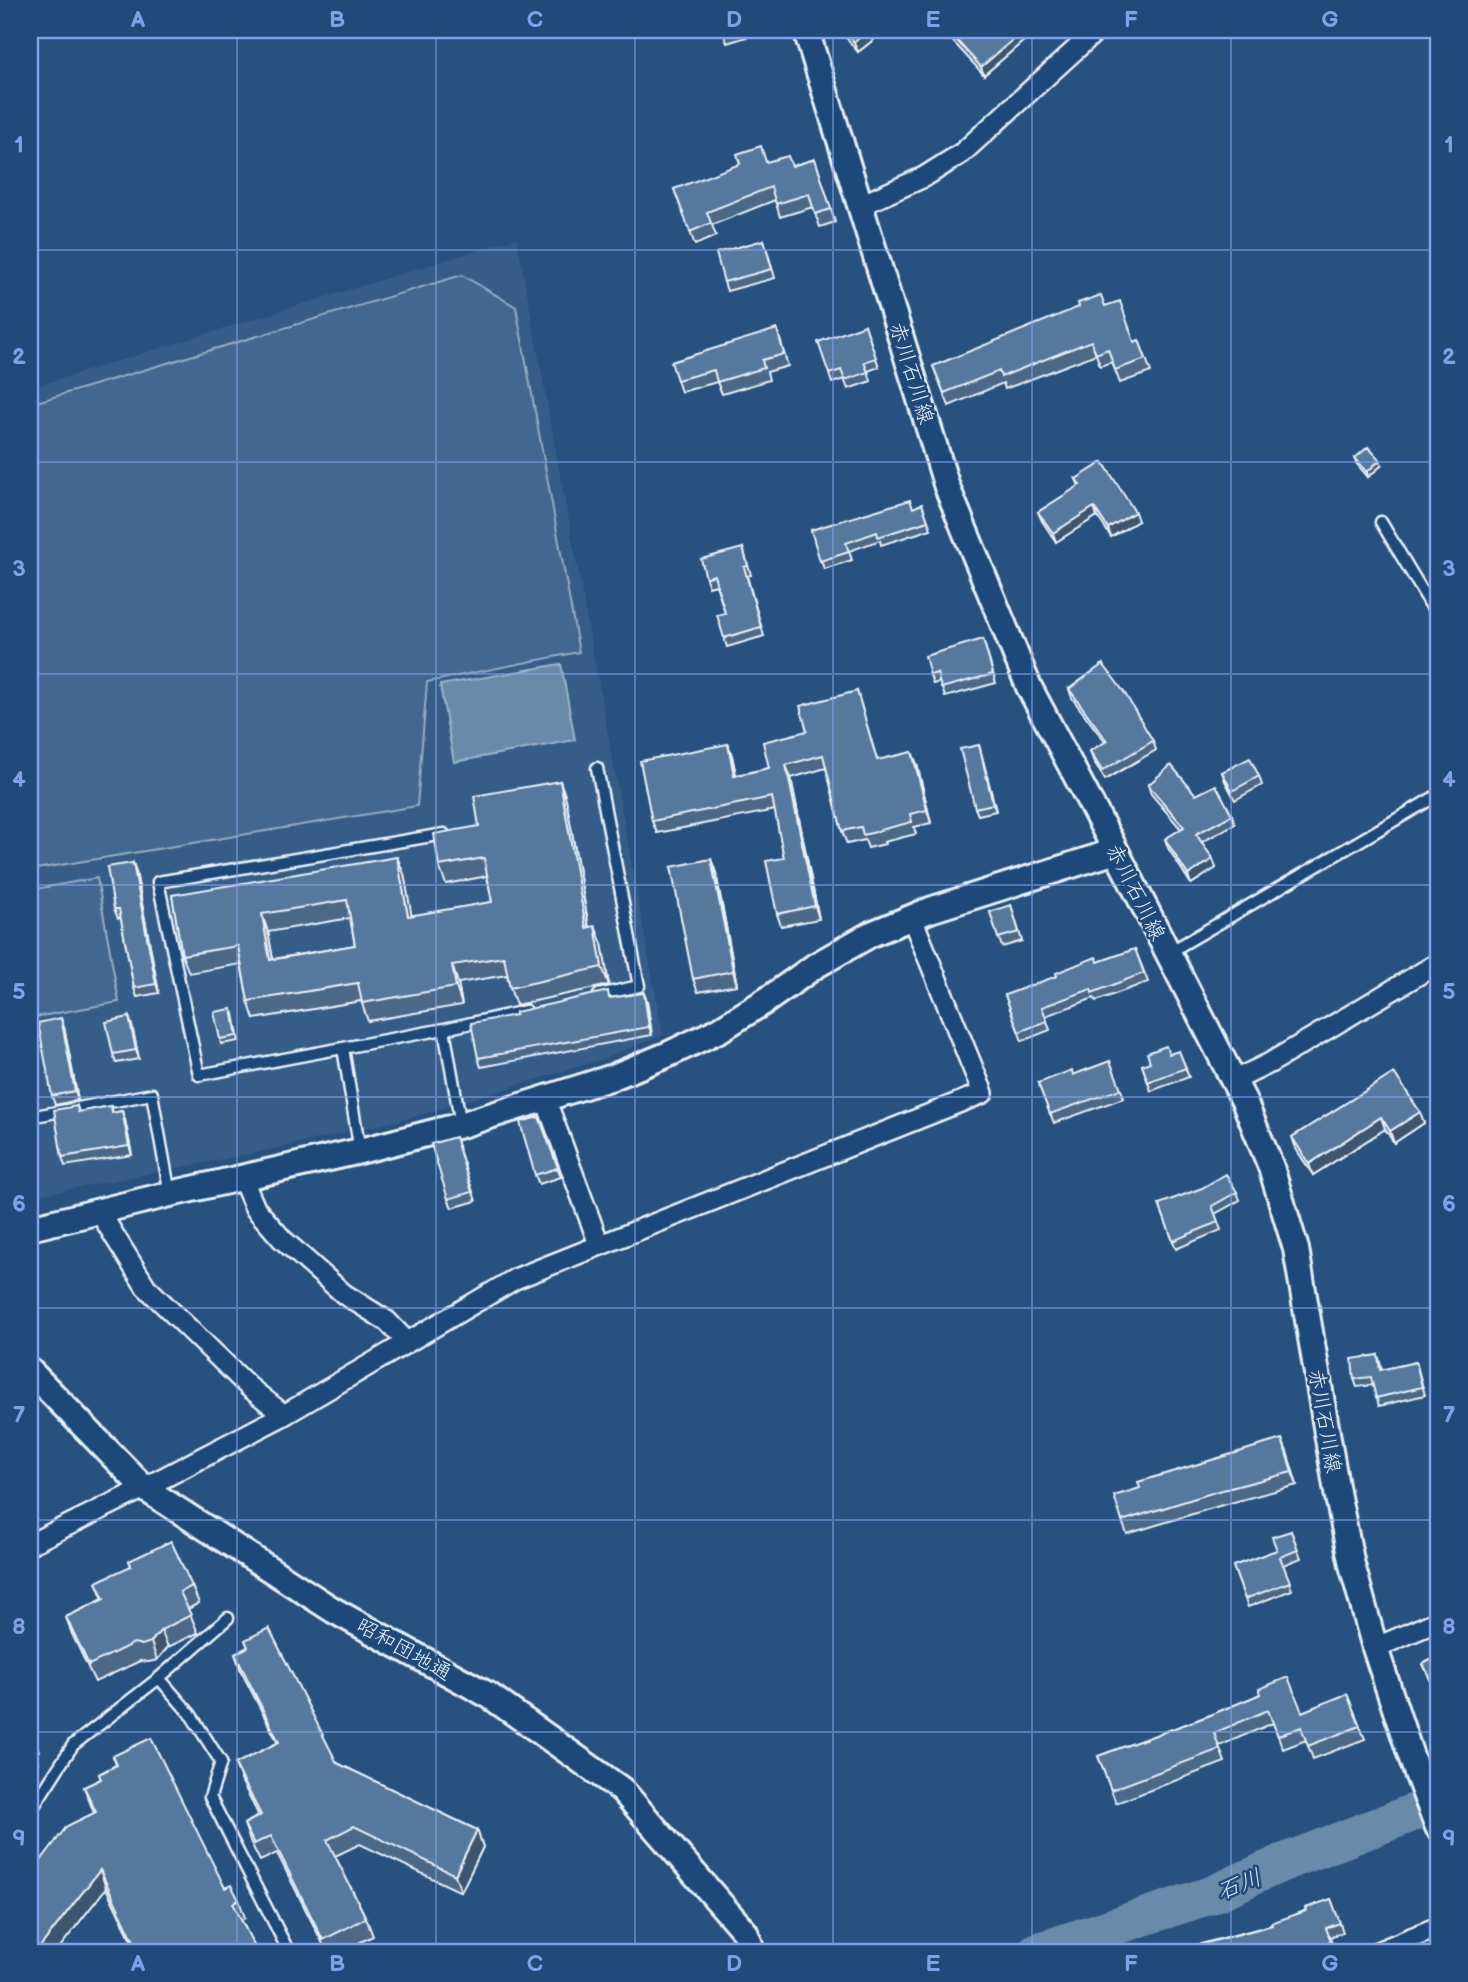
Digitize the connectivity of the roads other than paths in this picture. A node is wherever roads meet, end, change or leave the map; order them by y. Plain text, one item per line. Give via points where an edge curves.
1 (806, 30) edge
2 (1097, 30) edge
3 (861, 205) junction
4 (1381, 522) dead end
5 (1438, 617) edge
6 (597, 768) dead end
7 (1438, 795) edge
8 (452, 833) edge
9 (1116, 851) junction
10 (912, 918) junction
11 (1168, 953) junction
12 (1438, 963) edge
13 (587, 998) edge
14 (535, 1009) edge
15 (444, 1029) junction
16 (343, 1048) junction
17 (1233, 1081) junction
18 (545, 1098) junction
19 (30, 1117) edge
20 (461, 1125) junction
21 (360, 1152) junction
22 (242, 1178) junction
23 (170, 1194) junction
24 (99, 1211) junction
25 (30, 1228) edge
26 (599, 1244) junction
27 (407, 1342) junction
28 (30, 1371) edge
29 (284, 1415) junction
30 (144, 1488) junction
31 (30, 1544) edge
32 (228, 1618) dead end
33 (1438, 1621) edge
34 (1374, 1648) junction
35 (159, 1678) junction
36 (30, 1812) edge
37 (1438, 1827) edge
38 (1438, 1927) edge
39 (289, 1952) edge
40 (754, 1952) edge
41 (1377, 1952) edge

1 - 3 street, 赤川石川線
2 - 3 street via 962,153 924,177
3 - 9 street, 赤川石川線 via 947,486 1029,687
4 - 5 lane
6 - 13 lane via 639,986
7 - 11 lane
8 - 16 lane via 158,882 198,1075
9 - 10 street
9 - 11 street, 赤川石川線
10 - 18 street via 870,934 719,1030 613,1077
10 - 26 street via 983,1093
11 - 17 street, 赤川石川線
12 - 17 street
14 - 15 lane
15 - 16 lane
15 - 20 lane
16 - 21 lane
17 - 34 street, 赤川石川線 via 1271,1167 1296,1249 1337,1492
18 - 20 street
18 - 26 street
19 - 23 lane via 152,1094
20 - 21 street
21 - 22 street
22 - 23 street
22 - 27 street via 255,1208 282,1239
23 - 24 street
24 - 25 street
24 - 29 street via 146,1287
26 - 27 street via 515,1279
27 - 29 street
28 - 30 street, 昭和団地通
29 - 30 street
30 - 31 street
30 - 40 street, 昭和団地通 via 332,1610 490,1696 622,1790 745,1932
32 - 35 lane
33 - 34 street
34 - 37 street, 赤川石川線
35 - 36 lane via 73,1745
35 - 39 lane via 191,1715 221,1762 210,1797
38 - 41 street

